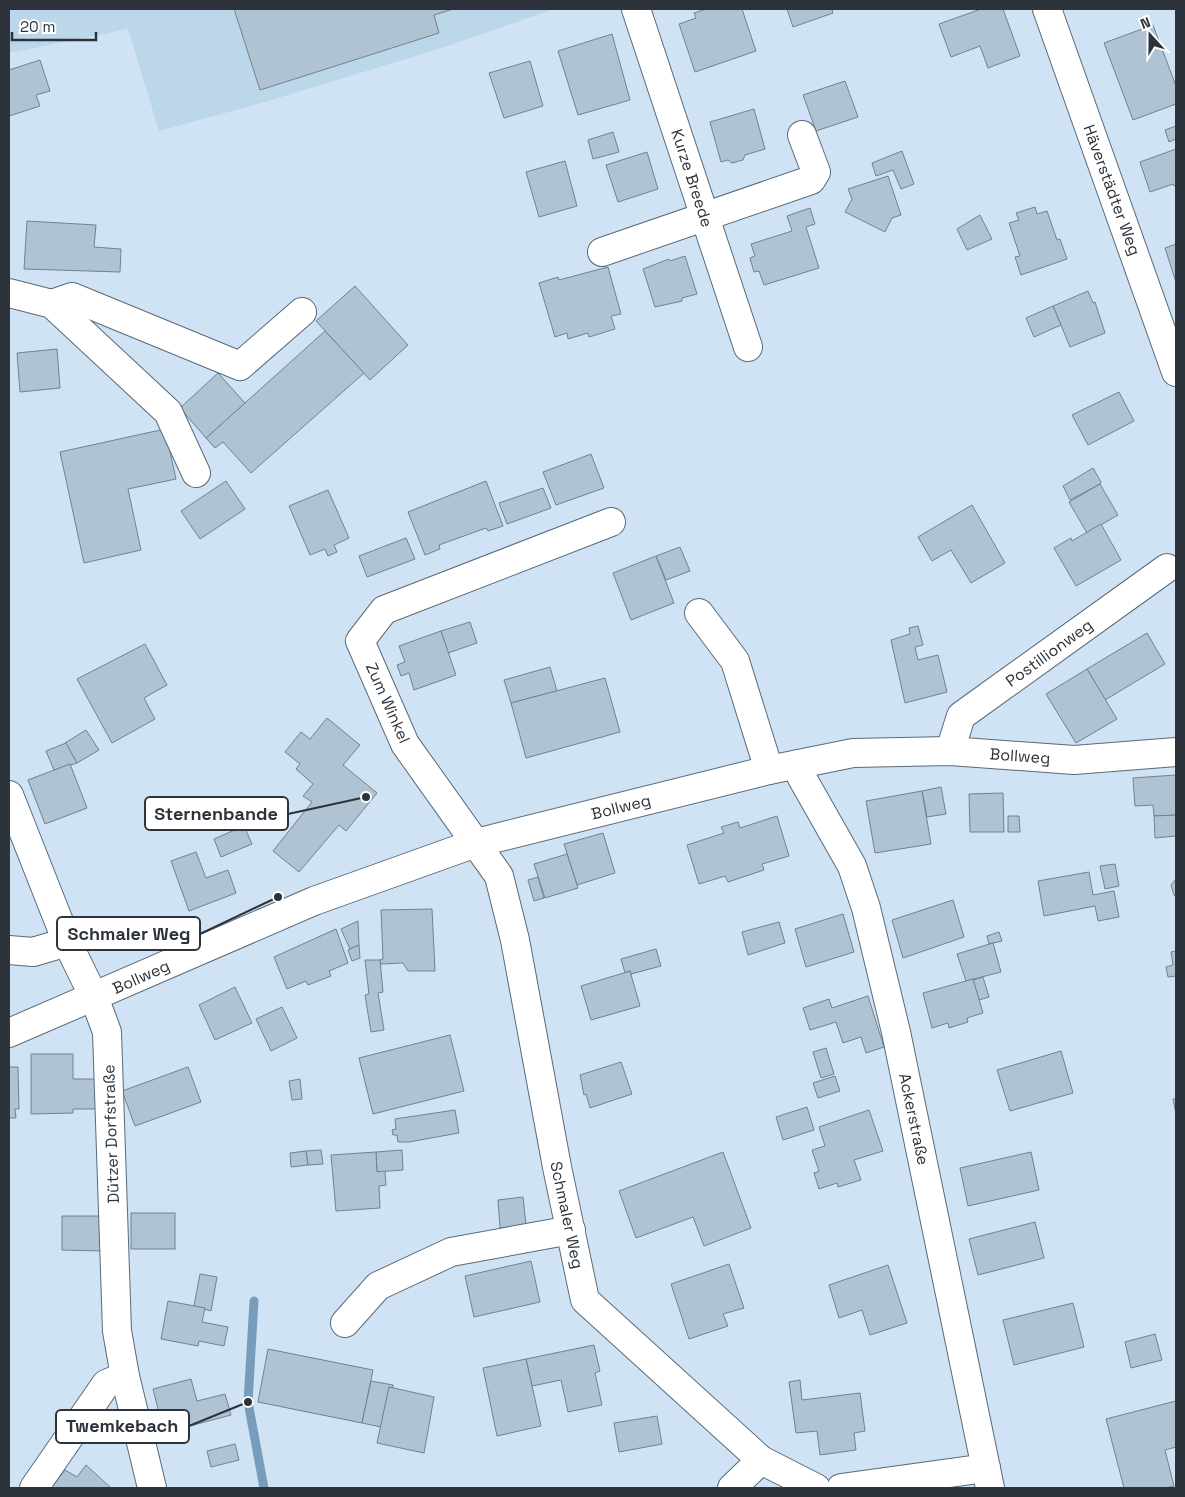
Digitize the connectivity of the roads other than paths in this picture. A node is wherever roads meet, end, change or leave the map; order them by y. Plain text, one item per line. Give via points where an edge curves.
1 (636, 9) edge
2 (1047, 9) edge
3 (802, 135) dead end
4 (705, 215) junction
5 (602, 252) dead end
6 (9, 293) edge
7 (52, 304) junction
8 (302, 312) dead end
9 (748, 347) dead end
10 (1176, 372) edge
11 (196, 473) dead end
12 (611, 522) dead end
13 (1167, 568) dead end
14 (699, 614) dead end
15 (950, 751) junction
16 (1176, 752) edge
17 (798, 764) junction
18 (769, 770) junction
19 (9, 795) edge
20 (476, 843) junction
21 (67, 942) junction
22 (9, 950) edge
23 (94, 997) junction
24 (9, 1033) edge
25 (570, 1230) junction
26 (345, 1323) dead end
27 (125, 1376) junction
28 (761, 1460) junction
29 (988, 1478) edge
30 (34, 1488) edge
31 (152, 1488) edge
32 (732, 1488) edge
33 (816, 1488) edge
34 (841, 1488) edge

1 - 4 street, Kurze Breede
2 - 10 street, Häverstädter Weg
3 - 4 street via 816,172 811,180
4 - 5 street
4 - 9 street, Kurze Breede
6 - 7 street
7 - 8 street via 72,297 240,366
7 - 11 street via 168,412
12 - 20 street, Zum Winkel via 384,610 360,641 405,744
13 - 15 street, Postillionweg via 961,716
14 - 18 street via 735,660
15 - 16 street, Bollweg via 1074,760
15 - 17 street, Bollweg via 853,753
17 - 18 street, Bollweg
17 - 29 street, Ackerstraße via 801,776 852,866 866,908 896,1032
18 - 20 street, Bollweg
19 - 21 street, Dützer Dorfstraße
20 - 23 street, Bollweg via 314,901
20 - 25 street, Schmaler Weg via 499,876 515,940
21 - 22 street via 33,952
21 - 23 street, Dützer Dorfstraße
23 - 24 street, Bollweg
23 - 27 street, Dützer Dorfstraße via 106,1032 117,1331
25 - 26 street via 451,1252 378,1286
25 - 28 street, Schmaler Weg via 585,1300
27 - 30 street via 106,1384
27 - 31 street, Dützer Dorfstraße
28 - 32 street
28 - 33 street, Schmaler Weg
29 - 34 street

